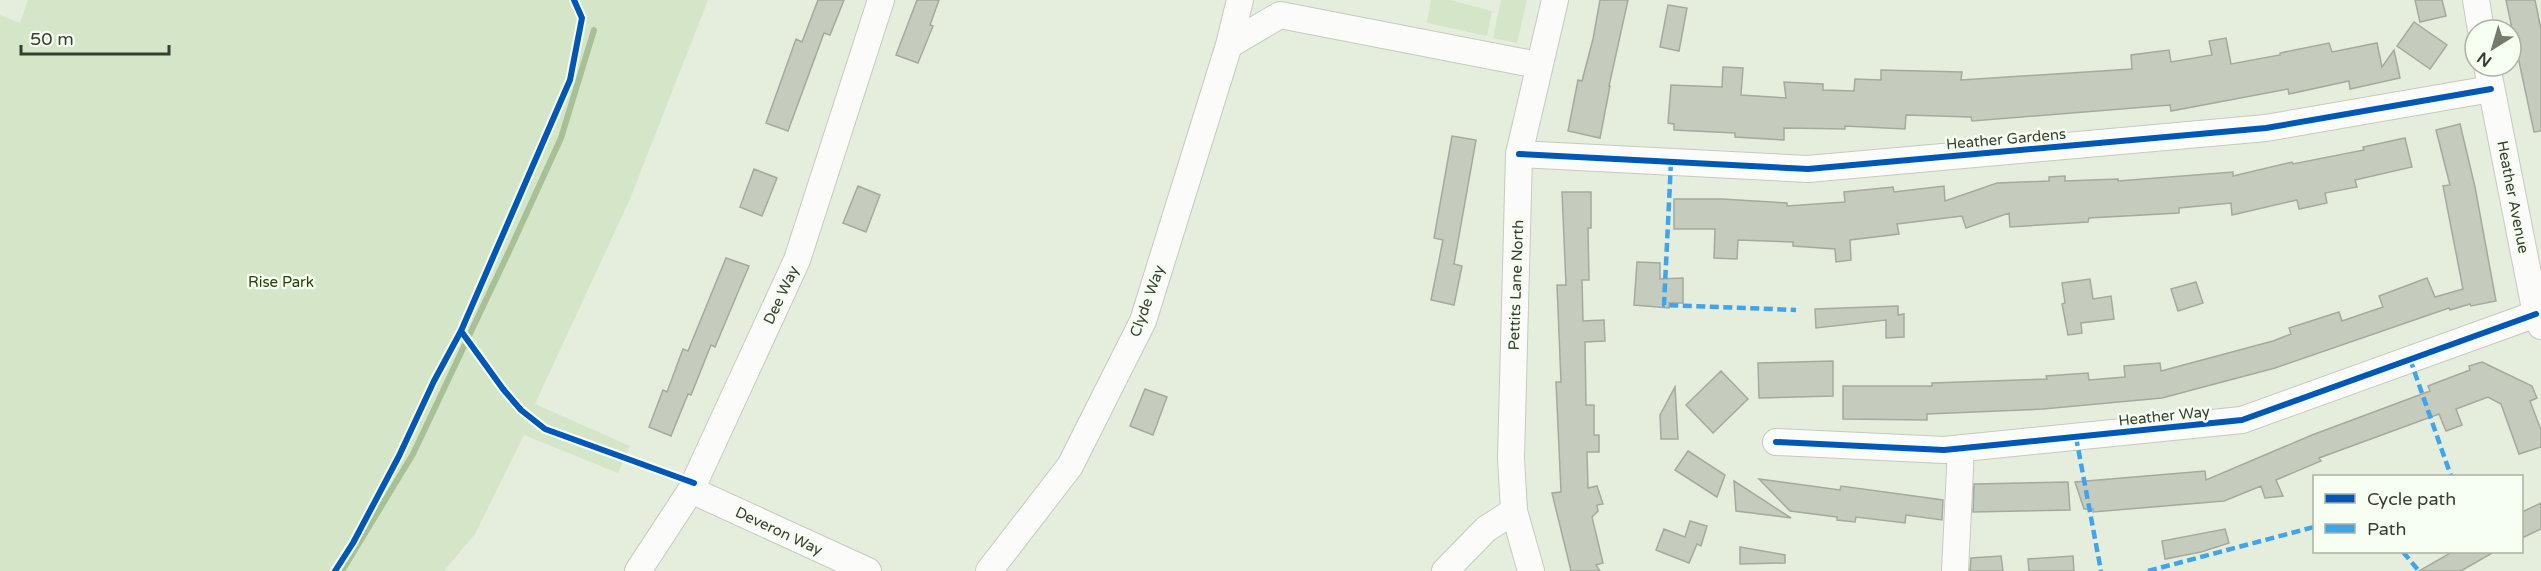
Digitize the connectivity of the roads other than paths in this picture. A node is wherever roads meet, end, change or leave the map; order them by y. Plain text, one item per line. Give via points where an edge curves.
1 (881, 0) edge
2 (1240, 0) edge
3 (1555, 0) edge
4 (2476, 0) edge
5 (1274, 8) edge
6 (2479, 18) edge
7 (1229, 45) junction
8 (1538, 65) junction
9 (2489, 78) edge
10 (1519, 154) junction
11 (2538, 320) edge
12 (1776, 442) dead end
13 (1961, 448) junction
14 (691, 490) junction
15 (1514, 512) junction
16 (638, 571) edge
17 (868, 571) edge
18 (989, 571) edge
19 (1445, 571) edge
20 (1531, 571) edge
21 (1954, 571) edge

1 - 14 street, Dee Way via 797,260
2 - 7 street, Clyde Way
3 - 8 street, Pettits Lane North
4 - 6 street
5 - 7 street
5 - 8 street
7 - 18 street, Clyde Way via 1143,321 1070,466
8 - 10 street, Pettits Lane North
9 - 10 street, Heather Gardens via 2266,128 1808,169
9 - 11 street, Heather Avenue
10 - 15 street, Pettits Lane North via 1511,458
11 - 13 street, Heather Way via 2242,420
12 - 13 street, Heather Way
13 - 21 street
14 - 16 street, Dee Way
14 - 17 street, Deveron Way
15 - 19 street via 1486,529
15 - 20 street, Pettits Lane North

